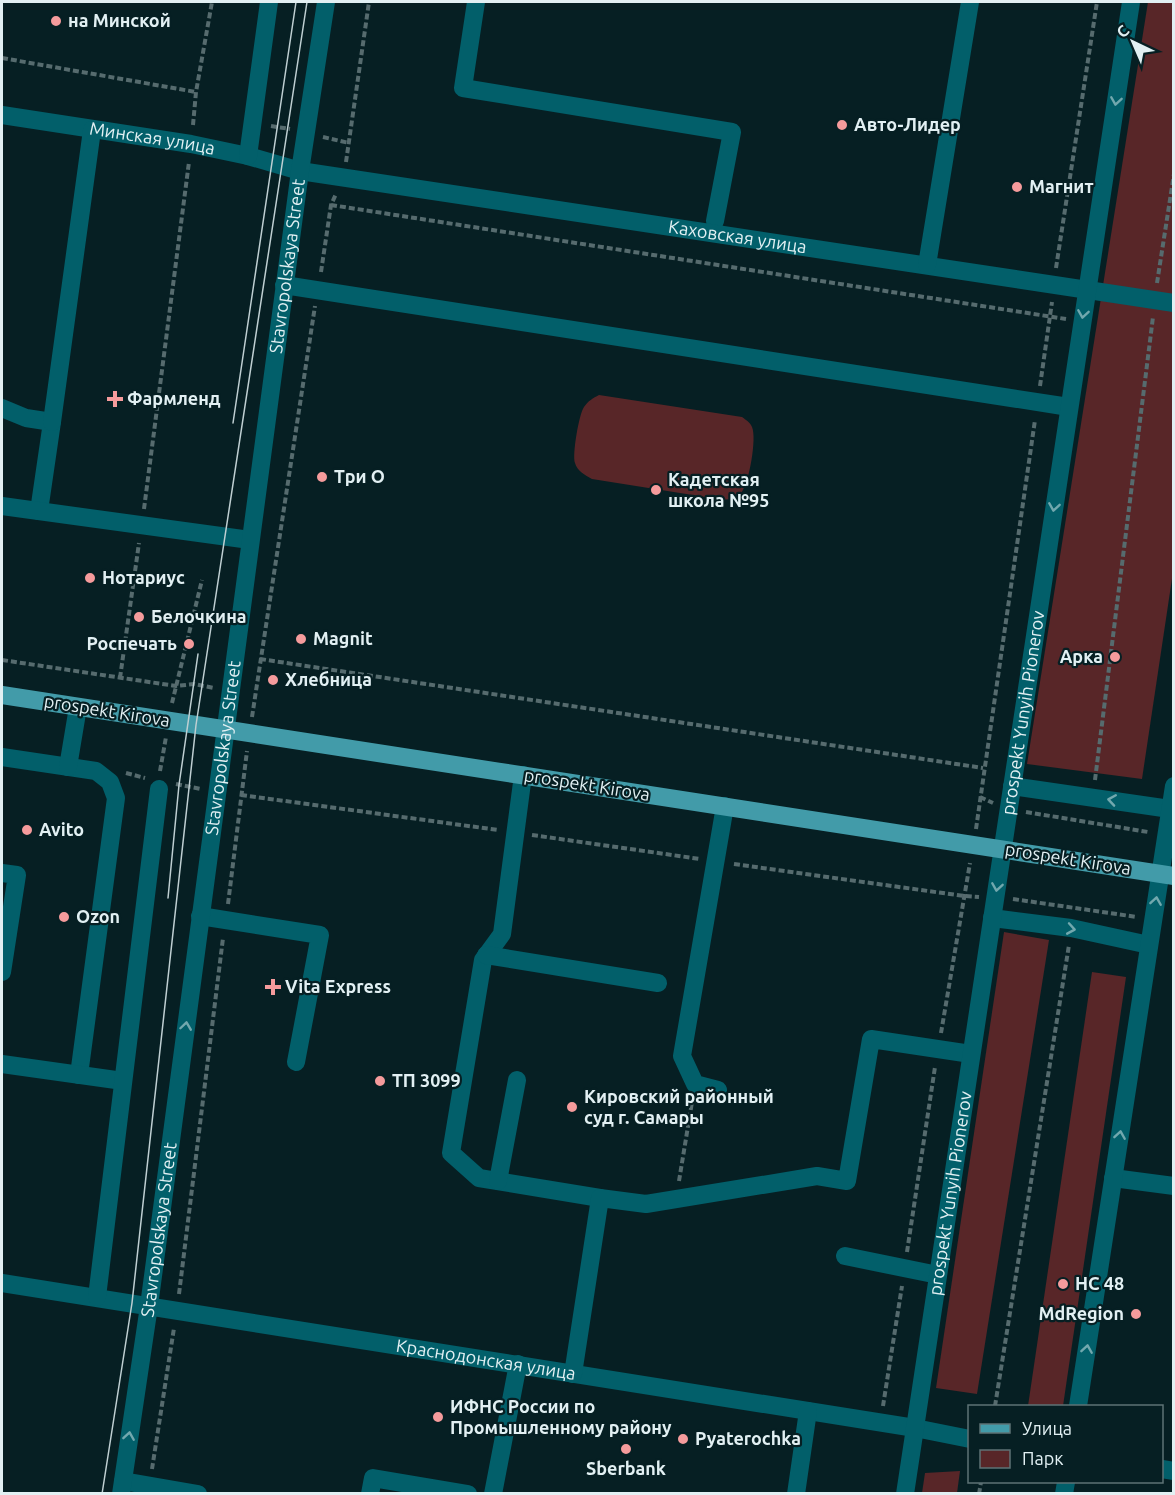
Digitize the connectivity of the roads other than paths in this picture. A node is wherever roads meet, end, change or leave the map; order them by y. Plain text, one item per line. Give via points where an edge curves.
1 (270, 2) edge
2 (326, 2) edge
3 (476, 2) edge
4 (970, 2) edge
5 (1131, 2) edge
6 (2, 116) edge
7 (92, 130) junction
8 (248, 156) junction
9 (300, 171) junction
10 (716, 221) dead end
11 (927, 265) junction
12 (284, 285) junction
13 (1087, 289) junction
14 (1173, 303) edge
15 (1069, 407) junction
16 (2, 408) edge
17 (52, 422) junction
18 (2, 506) edge
19 (39, 511) junction
20 (250, 540) junction
21 (2, 695) edge
22 (78, 707) junction
23 (225, 729) junction
24 (2, 757) edge
25 (68, 767) junction
26 (523, 776) junction
27 (159, 785) road end
28 (1012, 786) junction
29 (1173, 786) edge
30 (725, 806) junction
31 (1170, 809) junction
32 (1002, 849) junction
33 (2, 873) edge
34 (1167, 874) edge
35 (200, 916) junction
36 (992, 918) junction
37 (1149, 945) junction
38 (486, 955) junction
39 (2, 972) edge
40 (658, 983) dead end
41 (971, 1054) junction
42 (296, 1062) dead end
43 (2, 1064) edge
44 (79, 1075) junction
45 (517, 1080) dead end
46 (123, 1081) junction
47 (718, 1090) dead end
48 (1113, 1178) junction
49 (498, 1181) junction
50 (1173, 1186) edge
51 (600, 1198) junction
52 (845, 1256) dead end
53 (938, 1275) junction
54 (2, 1283) edge
55 (97, 1297) junction
56 (149, 1306) junction
57 (518, 1364) junction
58 (573, 1374) junction
59 (1078, 1405) edge
60 (808, 1411) junction
61 (915, 1428) junction
62 (968, 1439) edge
63 (122, 1487) edge
64 (198, 1494) edge
65 (370, 1494) edge
66 (468, 1494) edge
67 (493, 1494) edge
68 (796, 1494) edge
69 (905, 1494) edge

1 - 8 street
2 - 9 street, Stavropolskaya Street
3 - 10 street via 463,88 732,132
4 - 11 street
5 -> 13 street, prospekt Yunyih Pionerov
6 - 7 street, Минская улица
7 - 8 street, Минская улица
7 - 17 street
8 - 9 street, Минская улица
9 - 11 street, Каховская улица
9 - 12 street, Stavropolskaya Street
11 - 13 street, Каховская улица
12 - 15 street
12 - 20 street, Stavropolskaya Street
13 - 14 street, Каховская улица
13 -> 15 street, prospekt Yunyih Pionerov
15 -> 28 street, prospekt Yunyih Pionerov
16 - 17 street via 26,418
17 - 19 street
18 - 19 street
19 - 20 street
20 - 23 street, Stavropolskaya Street
21 - 22 main road, prospekt Kirova
22 - 23 main road, prospekt Kirova
22 - 25 street
23 - 26 main road, prospekt Kirova
23 - 35 street, Stavropolskaya Street
24 - 25 street
25 - 44 street via 96,771 110,782 117,798
26 - 30 main road, prospekt Kirova
26 - 38 street via 502,934
27 - 46 street
31 -> 28 street
28 - 32 street, prospekt Yunyih Pionerov
29 - 31 street
30 - 32 main road, prospekt Kirova
30 - 47 street via 682,1056 695,1084
31 - 34 street
32 - 34 main road, prospekt Kirova
32 -> 36 street, prospekt Yunyih Pionerov
33 - 39 street via 17,875
37 -> 34 street
35 - 42 street via 320,935
56 -> 35 street, Stavropolskaya Street
36 -> 37 street via 1071,928
36 - 41 street, prospekt Yunyih Pionerov
48 -> 37 street
38 - 40 street
38 - 49 street via 451,1153 479,1178
41 - 51 street via 871,1039 847,1181 817,1176 646,1204
41 - 53 street, prospekt Yunyih Pionerov
43 - 44 street
44 - 46 street
45 - 49 street
46 - 55 street
48 - 50 street
59 -> 48 street
49 - 51 street
51 - 58 street
52 - 53 street
53 - 61 street, prospekt Yunyih Pionerov
54 - 55 street, Краснодонская улица
55 - 56 street, Краснодонская улица
56 - 57 street, Краснодонская улица
63 -> 56 street, Stavropolskaya Street
57 - 58 street, Краснодонская улица
57 - 67 street
58 - 60 street, Краснодонская улица
60 - 61 street, Краснодонская улица
60 - 68 street
61 - 62 street, Краснодонская улица
61 - 69 street, prospekt Yunyih Pionerov
63 - 64 street via 149,1485
65 - 66 street via 373,1478

